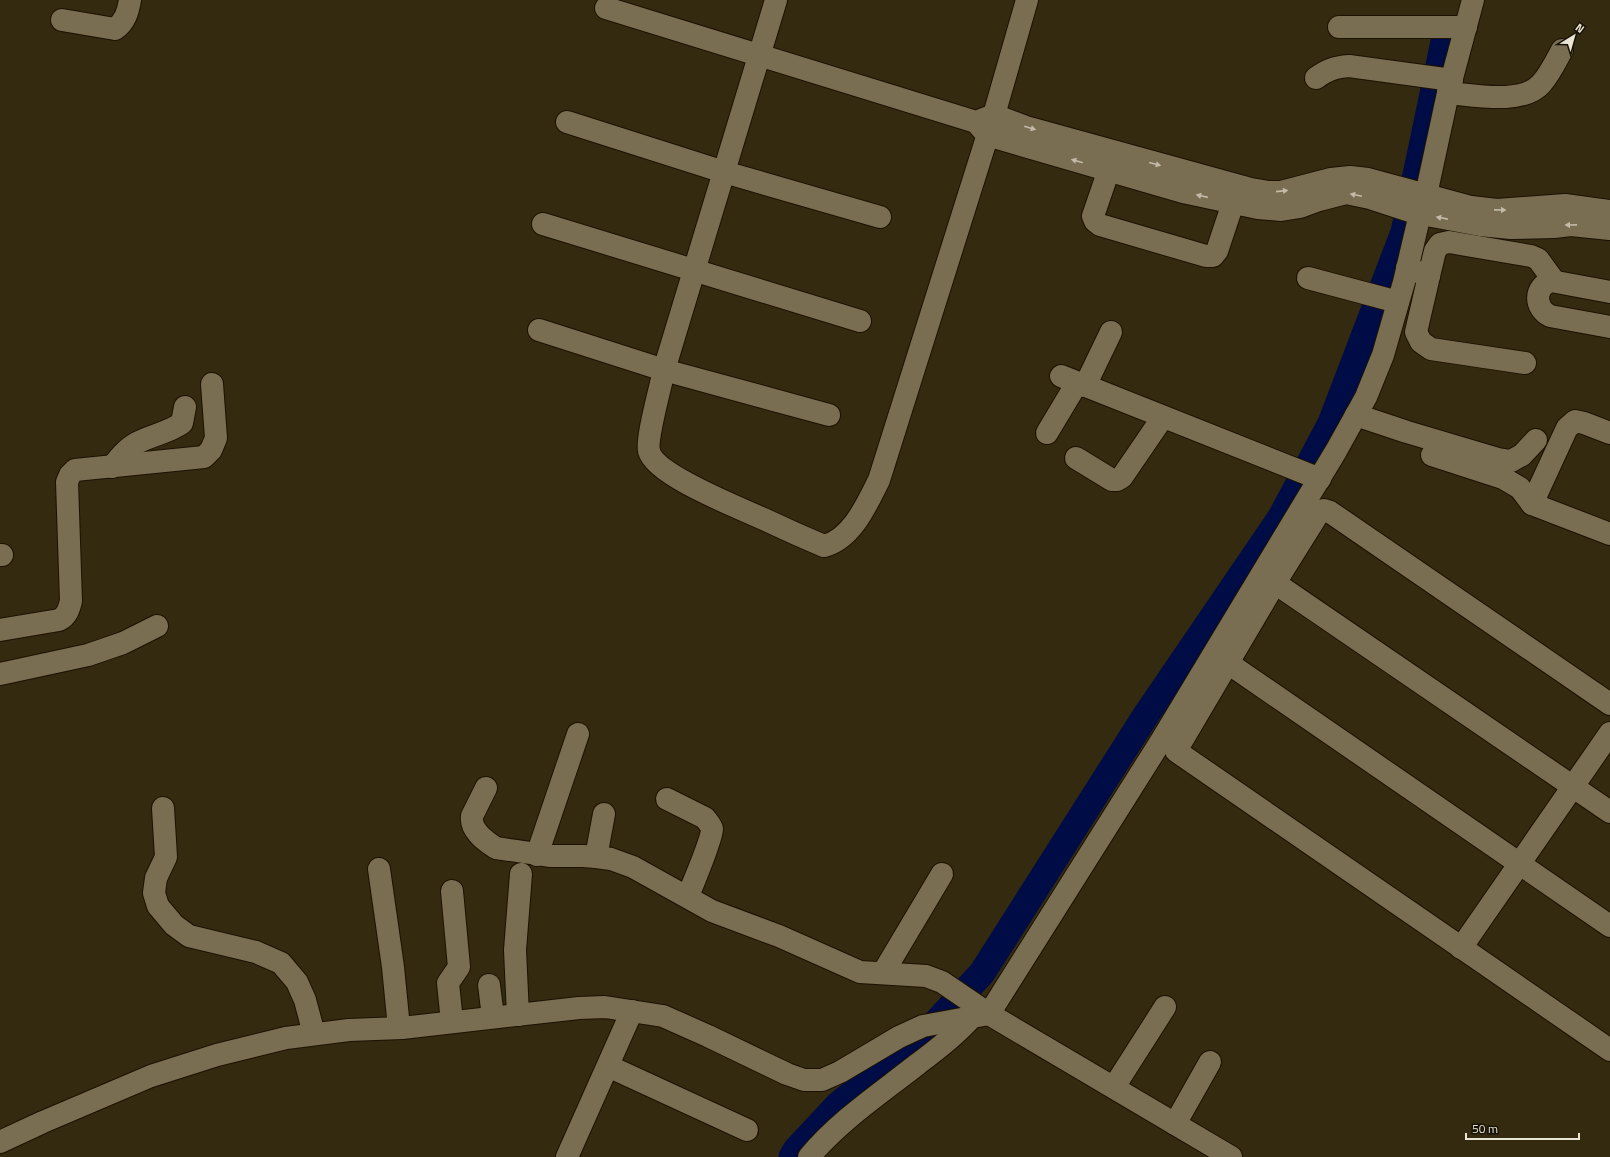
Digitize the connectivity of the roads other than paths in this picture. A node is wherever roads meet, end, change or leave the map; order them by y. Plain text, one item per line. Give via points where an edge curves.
1 (130, 0) edge
2 (776, 0) edge
3 (1027, 0) edge
4 (1473, 0) edge
5 (606, 8) dead end
6 (62, 20) dead end
7 (1466, 26) junction
8 (1339, 27) dead end
9 (1562, 50) dead end
10 (759, 56) junction
11 (1316, 78) dead end
12 (1442, 82) junction
13 (567, 122) dead end
14 (986, 124) junction
15 (1112, 161) junction
16 (724, 172) junction
17 (1235, 194) junction
18 (1421, 204) junction
19 (1610, 210) edge
20 (880, 217) dead end
21 (543, 224) dead end
22 (1610, 229) edge
23 (1407, 268) junction
24 (694, 270) junction
25 (1429, 276) junction
26 (1308, 278) dead end
27 (1554, 281) junction
28 (1610, 292) edge
29 (1384, 298) junction
30 (860, 321) dead end
31 (1610, 327) edge
32 (539, 330) dead end
33 (1111, 332) dead end
34 (1525, 363) dead end
35 (664, 370) junction
36 (1074, 382) junction
37 (212, 384) dead end
38 (185, 407) dead end
39 (1356, 415) junction
40 (829, 416) dead end
41 (1163, 417) junction
42 (1047, 433) dead end
43 (1610, 433) edge
44 (1536, 440) dead end
45 (1432, 455) dead end
46 (1076, 458) dead end
47 (112, 467) junction
48 (1316, 477) junction
49 (1532, 504) junction
50 (1610, 534) edge
51 (1275, 583) junction
52 (157, 626) dead end
53 (0, 630) edge
54 (1228, 663) junction
55 (0, 674) edge
56 (1610, 704) edge
57 (1610, 733) edge
58 (578, 734) dead end
59 (1573, 786) junction
60 (486, 788) dead end
61 (667, 799) dead end
62 (163, 808) dead end
63 (1610, 812) edge
64 (604, 814) dead end
65 (537, 854) junction
66 (596, 857) junction
67 (1519, 864) junction
68 (379, 869) dead end
69 (521, 874) dead end
70 (942, 874) dead end
71 (452, 891) dead end
72 (688, 896) junction
73 (1610, 926) edge
74 (1461, 948) junction
75 (883, 973) junction
76 (489, 985) dead end
77 (1165, 1007) dead end
78 (632, 1011) junction
79 (973, 1013) junction
80 (518, 1015) junction
81 (493, 1018) junction
82 (452, 1022) junction
83 (399, 1028) junction
84 (314, 1034) junction
85 (1610, 1050) edge
86 (1210, 1062) dead end
87 (608, 1066) junction
88 (1114, 1087) junction
89 (1175, 1124) junction
90 (747, 1130) dead end
91 (0, 1142) edge
92 (816, 1156) edge
93 (567, 1157) edge
94 (1231, 1157) edge

1 - 6 street via 126,17 115,29
2 - 10 street
3 - 14 street
4 - 7 street
5 - 10 street
7 - 8 street
7 - 12 street
9 - 12 street via 1540,85 1527,93 1512,97
10 - 14 street
10 - 16 street
11 - 12 street via 1328,70 1349,66
12 - 18 street
13 - 16 street
14 - 15 street
14 - 35 street via 879,480 853,525 841,539 824,546 806,539 714,498 670,474 652,458 649,450 652,426
15 - 17 street
15 - 17 street via 1093,216 1095,221 1100,225 1206,256 1213,256 1217,251
16 - 20 street
16 - 24 street
17 - 18 street via 1258,208 1281,210 1346,193 1370,198 1396,197
18 -> 19 street via 1497,210 1565,205
22 -> 18 street via 1571,224 1541,227 1480,225
18 - 23 street
21 - 24 street
23 - 25 street
23 - 29 street
24 - 30 street
24 - 35 street
25 - 27 street via 1435,252 1440,244 1449,242 1531,256 1538,259
25 - 34 street via 1416,332 1421,342 1431,349
26 - 29 street
27 - 28 street
27 - 31 street via 1545,283 1539,290 1538,299 1543,312 1550,316
29 - 39 street via 1383,355
32 - 35 street
33 - 36 street
35 - 40 street
36 - 41 street
36 - 42 street
37 - 47 street via 216,438 211,450 204,457
38 - 47 street via 182,423 165,433 136,443 124,452
39 - 44 street via 1511,461 1522,455
39 - 48 street
41 - 46 street via 1122,477 1117,480 1112,480
41 - 48 street
43 - 49 street via 1575,421 1567,428
45 - 49 street via 1502,478 1520,488
47 - 53 street via 75,470 67,482 71,601 64,618
48 - 79 street via 1162,741
49 - 50 street
51 - 54 street
51 - 56 street via 1320,511 1324,510 1337,516
51 - 59 street
52 - 55 street via 123,643 88,655
54 - 67 street
54 - 74 street via 1176,751
57 - 59 street
58 - 65 street
59 - 63 street
59 - 67 street
60 - 65 street via 472,816 477,832 496,848
61 - 72 street via 705,818 712,828
62 - 84 street via 166,857 156,878 154,893 158,906 174,925 189,936 256,952 281,963 296,982
64 - 66 street
65 - 66 street
66 - 72 street via 633,867
67 - 73 street
67 - 74 street
68 - 83 street
69 - 80 street via 515,950
70 - 75 street
71 - 82 street via 459,967 448,983
72 - 75 street via 712,910 860,972
74 - 85 street
75 - 79 street via 926,976 942,982 955,990
76 - 81 street
77 - 88 street
78 - 79 street via 663,1016 804,1080 822,1080 923,1026
78 - 80 street via 605,1007
78 - 87 street
79 - 88 street
79 - 92 street via 959,1031 823,1140
80 - 81 street
81 - 82 street
82 - 83 street
83 - 84 street
84 - 91 street via 232,1051 151,1076
86 - 89 street
87 - 90 street
87 - 93 street
88 - 89 street
89 - 94 street

